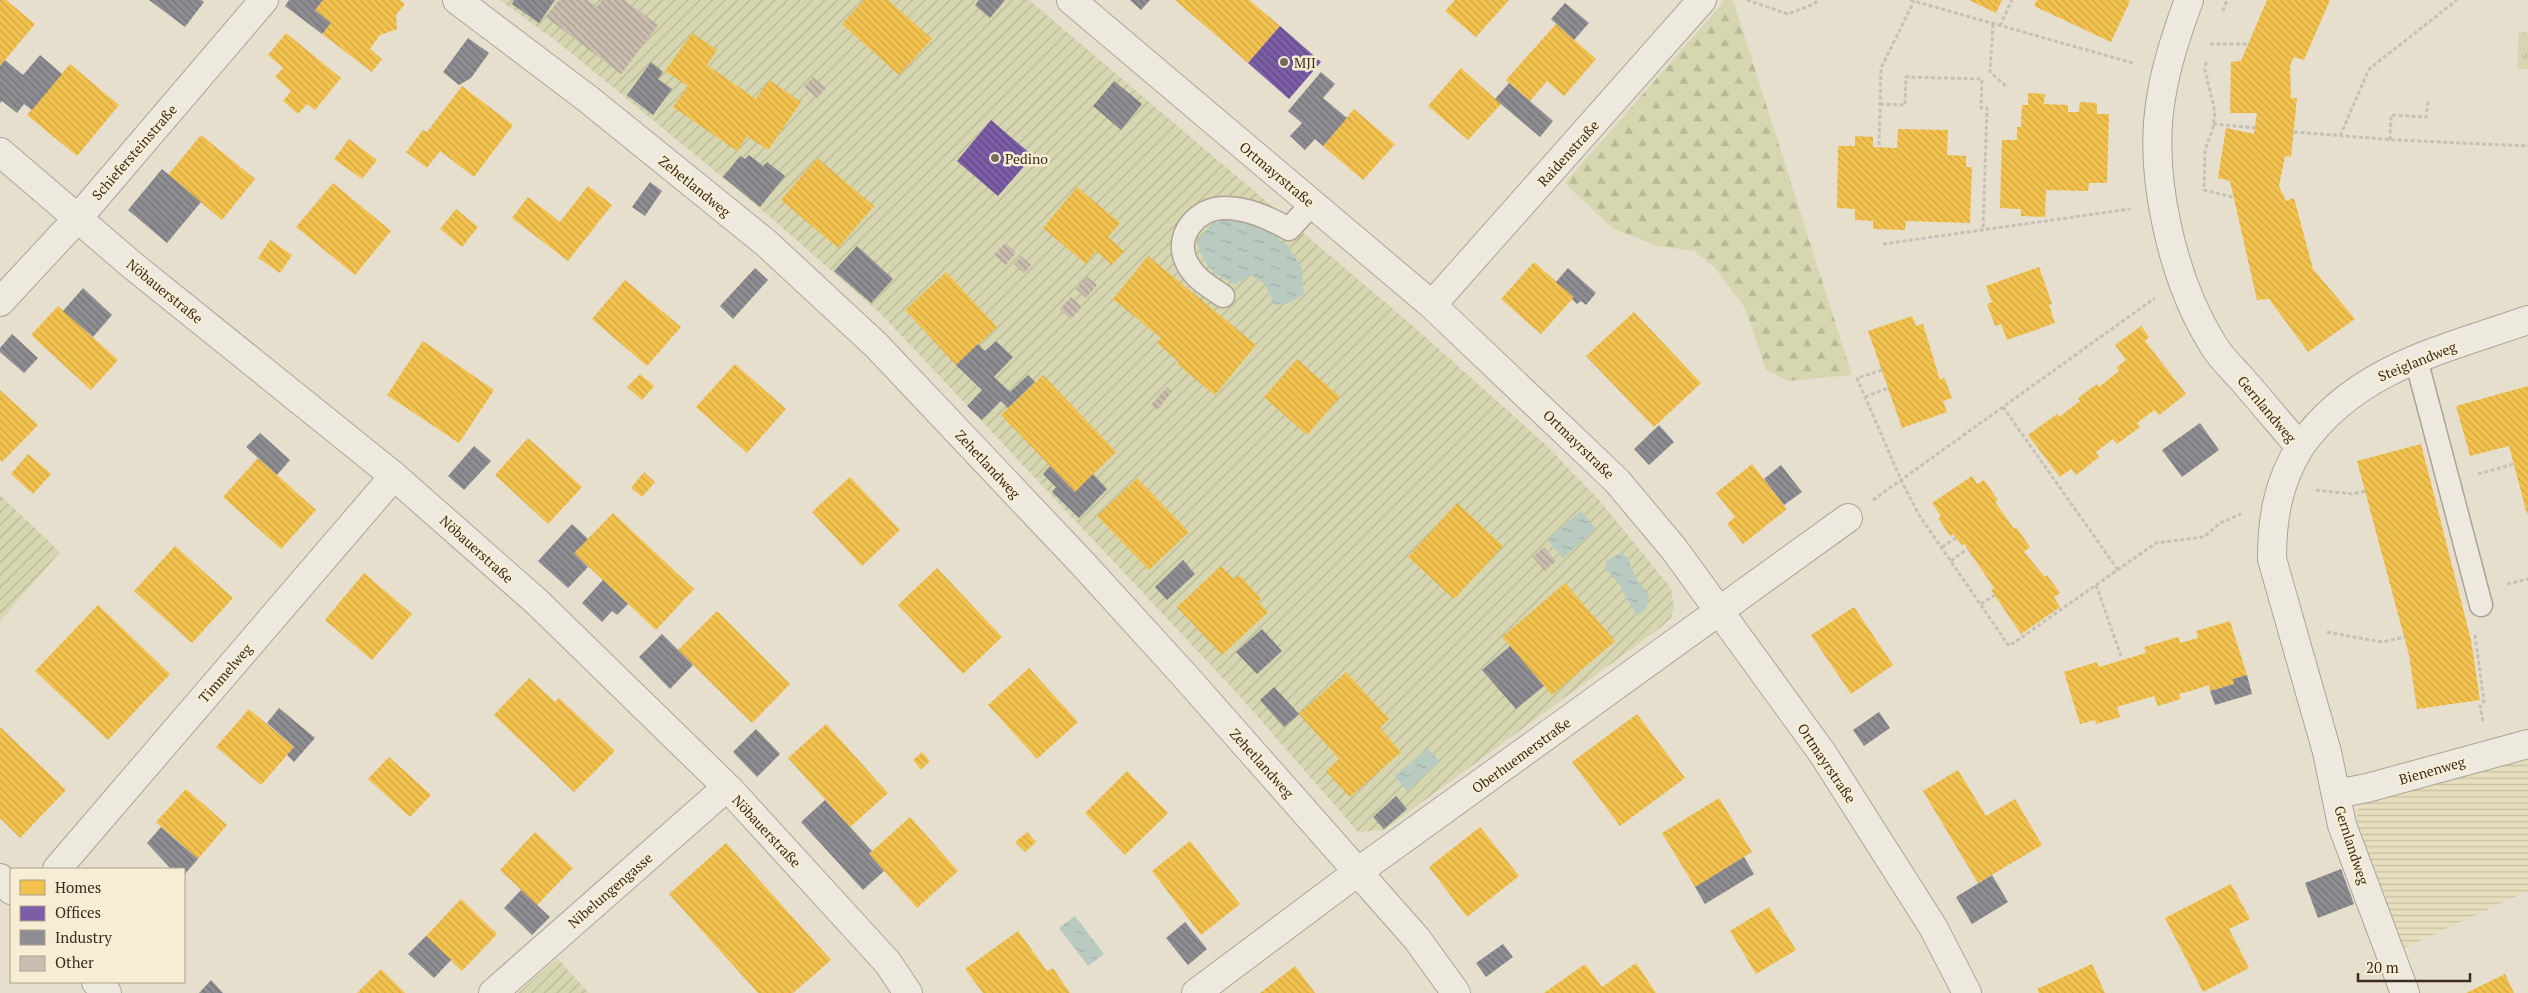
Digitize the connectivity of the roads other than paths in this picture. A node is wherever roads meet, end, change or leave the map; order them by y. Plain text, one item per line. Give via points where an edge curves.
1 (264, 0) edge
2 (458, 0) edge
3 (1071, 0) edge
4 (1702, 0) edge
5 (2189, 0) edge
6 (0, 152) edge
7 (1312, 204) junction
8 (78, 218) junction
9 (1223, 296) dead end
10 (0, 302) edge
11 (1432, 305) junction
12 (2528, 320) edge
13 (2416, 359) junction
14 (2300, 447) junction
15 (394, 476) junction
16 (1848, 518) dead end
17 (2481, 605) road end
18 (1720, 611) junction
19 (2528, 744) edge
20 (727, 787) junction
21 (2336, 794) junction
22 (58, 868) edge
23 (1359, 871) junction
24 (0, 878) edge
25 (10, 889) edge
26 (97, 983) edge
27 (107, 993) edge
28 (493, 993) edge
29 (908, 993) edge
30 (1196, 993) edge
31 (1456, 993) edge
32 (1967, 993) edge
33 (2405, 993) edge

1 - 8 street, Schiefersteinstraße
2 - 23 street, Zehetlandweg via 588,99 751,231 876,345 1111,594
3 - 7 street, Ortmayrstraße
4 - 11 street, Raidenstraße
5 - 14 street, Gernlandweg via 2175,37 2160,109 2160,179 2175,255 2184,286 2213,345
6 - 8 street, Nöbauerstraße
7 - 9 lane via 1289,229 1249,210 1223,208 1203,212 1186,230 1186,262 1201,281
7 - 11 street, Ortmayrstraße
8 - 10 street, Schiefersteinstraße
8 - 15 street, Nöbauerstraße
11 - 18 street, Ortmayrstraße via 1618,480
12 - 13 street, Steiglandweg
13 - 14 street, Steiglandweg via 2372,380 2335,406
13 - 17 lane
14 - 21 street, Gernlandweg via 2282,481 2275,505 2272,559
15 - 20 street, Nöbauerstraße via 537,602
15 - 22 street, Timmelweg
16 - 18 street, Oberhuemerstraße
18 - 23 street, Oberhuemerstraße
18 - 32 street, Ortmayrstraße via 1823,754 1934,927
19 - 21 street, Bienenweg
20 - 28 street, Nibelungengasse
20 - 29 street, Nöbauerstraße via 888,963
21 - 33 street, Gernlandweg via 2342,826
23 - 30 street, Oberhuemerstraße
23 - 31 street, Zehetlandweg via 1417,939
24 - 25 street
26 - 27 street

